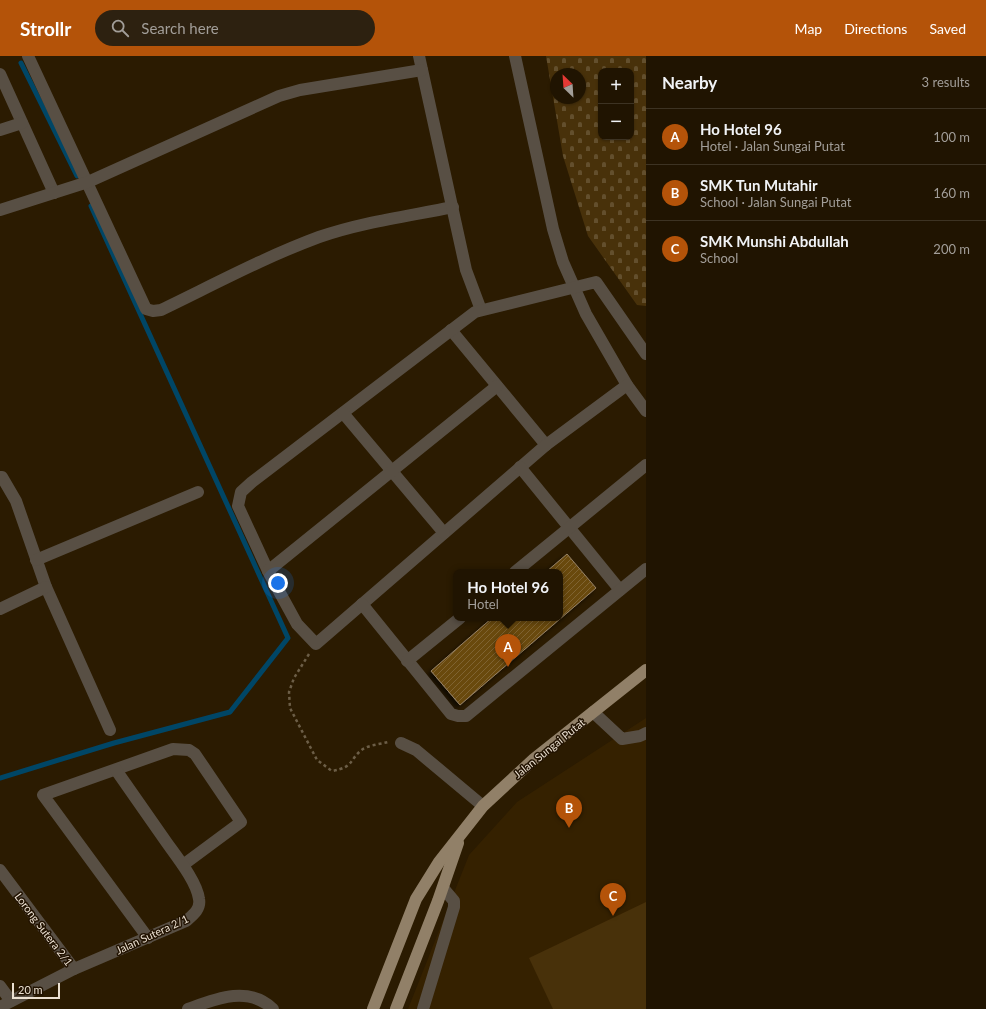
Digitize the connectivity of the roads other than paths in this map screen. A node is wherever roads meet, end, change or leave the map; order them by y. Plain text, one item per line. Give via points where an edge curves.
1 (28, 56) edge
2 (419, 56) edge
3 (515, 56) edge
4 (422, 70) junction
5 (0, 74) edge
6 (22, 123) junction
7 (0, 130) edge
8 (88, 182) junction
9 (54, 193) junction
10 (453, 207) junction
11 (0, 210) edge
12 (573, 289) junction
13 (481, 310) junction
14 (451, 330) junction
15 (646, 354) edge
16 (627, 385) junction
17 (497, 386) junction
18 (646, 411) edge
19 (343, 413) junction
20 (546, 444) junction
21 (646, 464) edge
22 (520, 467) junction
23 (391, 471) junction
24 (0, 477) edge
25 (198, 492) dead end
26 (569, 528) junction
27 (444, 533) junction
28 (36, 560) junction
29 (519, 569) edge
30 (646, 569) edge
31 (268, 571) junction
32 (46, 587) junction
33 (620, 590) junction
34 (362, 604) junction
35 (0, 609) edge
36 (456, 621) edge
37 (407, 661) junction
38 (646, 670) edge
39 (593, 712) junction
40 (110, 730) dead end
41 (646, 733) edge
42 (401, 743) road end
43 (116, 770) junction
44 (483, 806) junction
45 (462, 835) junction
46 (183, 865) junction
47 (0, 870) edge
48 (443, 888) junction
49 (148, 938) junction
50 (74, 969) junction
51 (0, 986) edge
52 (11, 1001) junction
53 (0, 1007) edge
54 (188, 1009) edge
55 (273, 1009) edge
56 (373, 1009) edge
57 (396, 1009) edge
58 (423, 1009) edge

1 - 8 street
2 - 4 street
3 - 12 street via 554,229
4 - 8 street via 300,90 279,96
4 - 10 street
5 - 6 street
6 - 7 street
6 - 9 street
8 - 9 street
8 - 10 street via 146,309 153,311 161,310 320,237 349,228
9 - 11 street
10 - 13 street via 466,270
12 - 13 street
12 - 15 street via 596,282
12 - 16 street
13 - 14 street
14 - 17 street
14 - 19 street
16 - 18 street
16 - 20 street
17 - 20 street
17 - 23 street
19 - 23 street
19 - 31 street via 241,492 238,506
20 - 22 street
21 - 26 street
22 - 26 street
22 - 27 street
23 - 27 street
23 - 31 street
24 - 28 street via 16,501
25 - 28 street
26 - 29 street
26 - 33 street
27 - 34 street
28 - 32 street
30 - 33 street
31 - 34 street via 297,624 316,644
32 - 35 street
32 - 40 street
33 - 37 street via 466,716 451,714
34 - 37 street
36 - 37 street
38 - 39 main road, Jalan Sungai Putat
39 - 41 street via 622,739
39 - 44 main road, Jalan Sungai Putat via 534,759
42 - 44 street via 416,750
43 - 46 street, Jalan Sutera 2/1
43 - 46 street via 173,749 189,750 195,754 241,822
43 - 49 street via 43,795
44 - 45 main road, Jalan Sungai Putat
45 - 48 main road, Jalan Sungai Putat
45 - 56 main road, Jalan Sungai Putat via 439,862 416,899
46 - 49 street, Jalan Sutera 2/1 via 196,889 199,907 186,921
47 - 50 street, Lorong Sutera 2/1
48 - 57 main road, Jalan Sungai Putat
48 - 58 street via 454,901 454,906
49 - 50 street, Jalan Sutera 2/1
50 - 52 street, Jalan Sutera 2/1
51 - 52 street
52 - 53 street, Jalan Sutera 2/1
54 - 55 street via 217,998 244,995 267,1003

